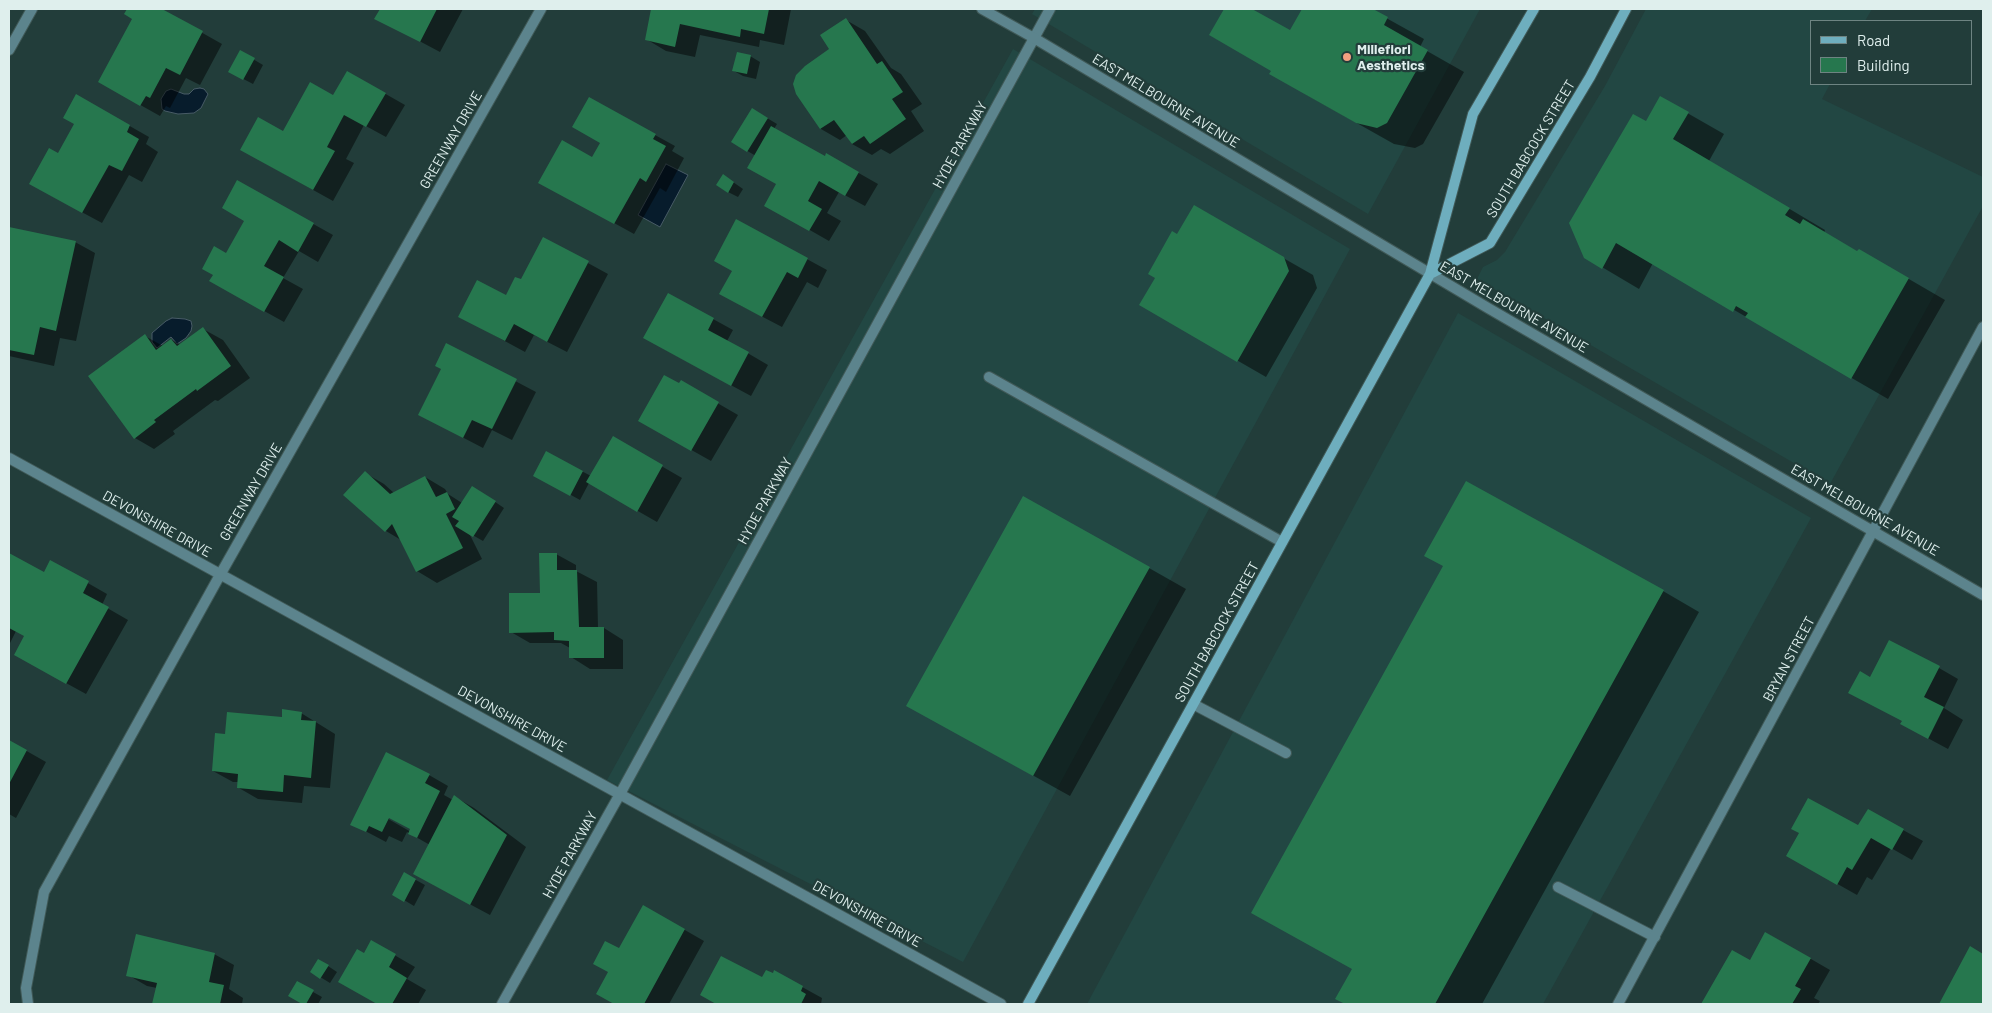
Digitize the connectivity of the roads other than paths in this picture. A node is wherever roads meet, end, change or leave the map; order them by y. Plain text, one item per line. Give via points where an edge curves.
1 (32, 9) edge
2 (541, 9) edge
3 (982, 9) edge
4 (1050, 9) edge
5 (1534, 9) edge
6 (1626, 9) edge
7 (1034, 38) junction
8 (9, 50) edge
9 (1430, 274) junction
10 (1983, 327) edge
11 (989, 377) dead end
12 (9, 458) edge
13 (1873, 531) junction
14 (1282, 542) junction
15 (220, 575) junction
16 (1983, 595) edge
17 (1193, 704) junction
18 (1286, 752) dead end
19 (620, 794) junction
20 (1558, 887) dead end
21 (1655, 937) junction
22 (28, 1004) edge
23 (502, 1004) edge
24 (1002, 1004) edge
25 (1028, 1004) edge
26 (1618, 1004) edge

1 - 8 street
2 - 15 street, GREENWAY DRIVE
3 - 7 street, EAST MELBOURNE AVENUE
4 - 7 street, HYDE PARKWAY
5 - 9 main road, SOUTH BABCOCK STREET via 1472,114
6 - 9 main road, SOUTH BABCOCK STREET via 1590,76 1490,243
7 - 9 street, EAST MELBOURNE AVENUE
7 - 19 street, HYDE PARKWAY
9 - 13 street, EAST MELBOURNE AVENUE
9 - 14 main road, SOUTH BABCOCK STREET
10 - 13 street, BRYAN STREET
11 - 14 street
12 - 15 street, DEVONSHIRE DRIVE
13 - 16 street, EAST MELBOURNE AVENUE
13 - 21 street, BRYAN STREET
14 - 17 main road, SOUTH BABCOCK STREET
15 - 19 street, DEVONSHIRE DRIVE
15 - 22 street, GREENWAY DRIVE via 44,892 26,988
17 - 18 street
17 - 25 main road, SOUTH BABCOCK STREET
19 - 23 street, HYDE PARKWAY
19 - 24 street, DEVONSHIRE DRIVE
20 - 21 street
21 - 26 street, BRYAN STREET

